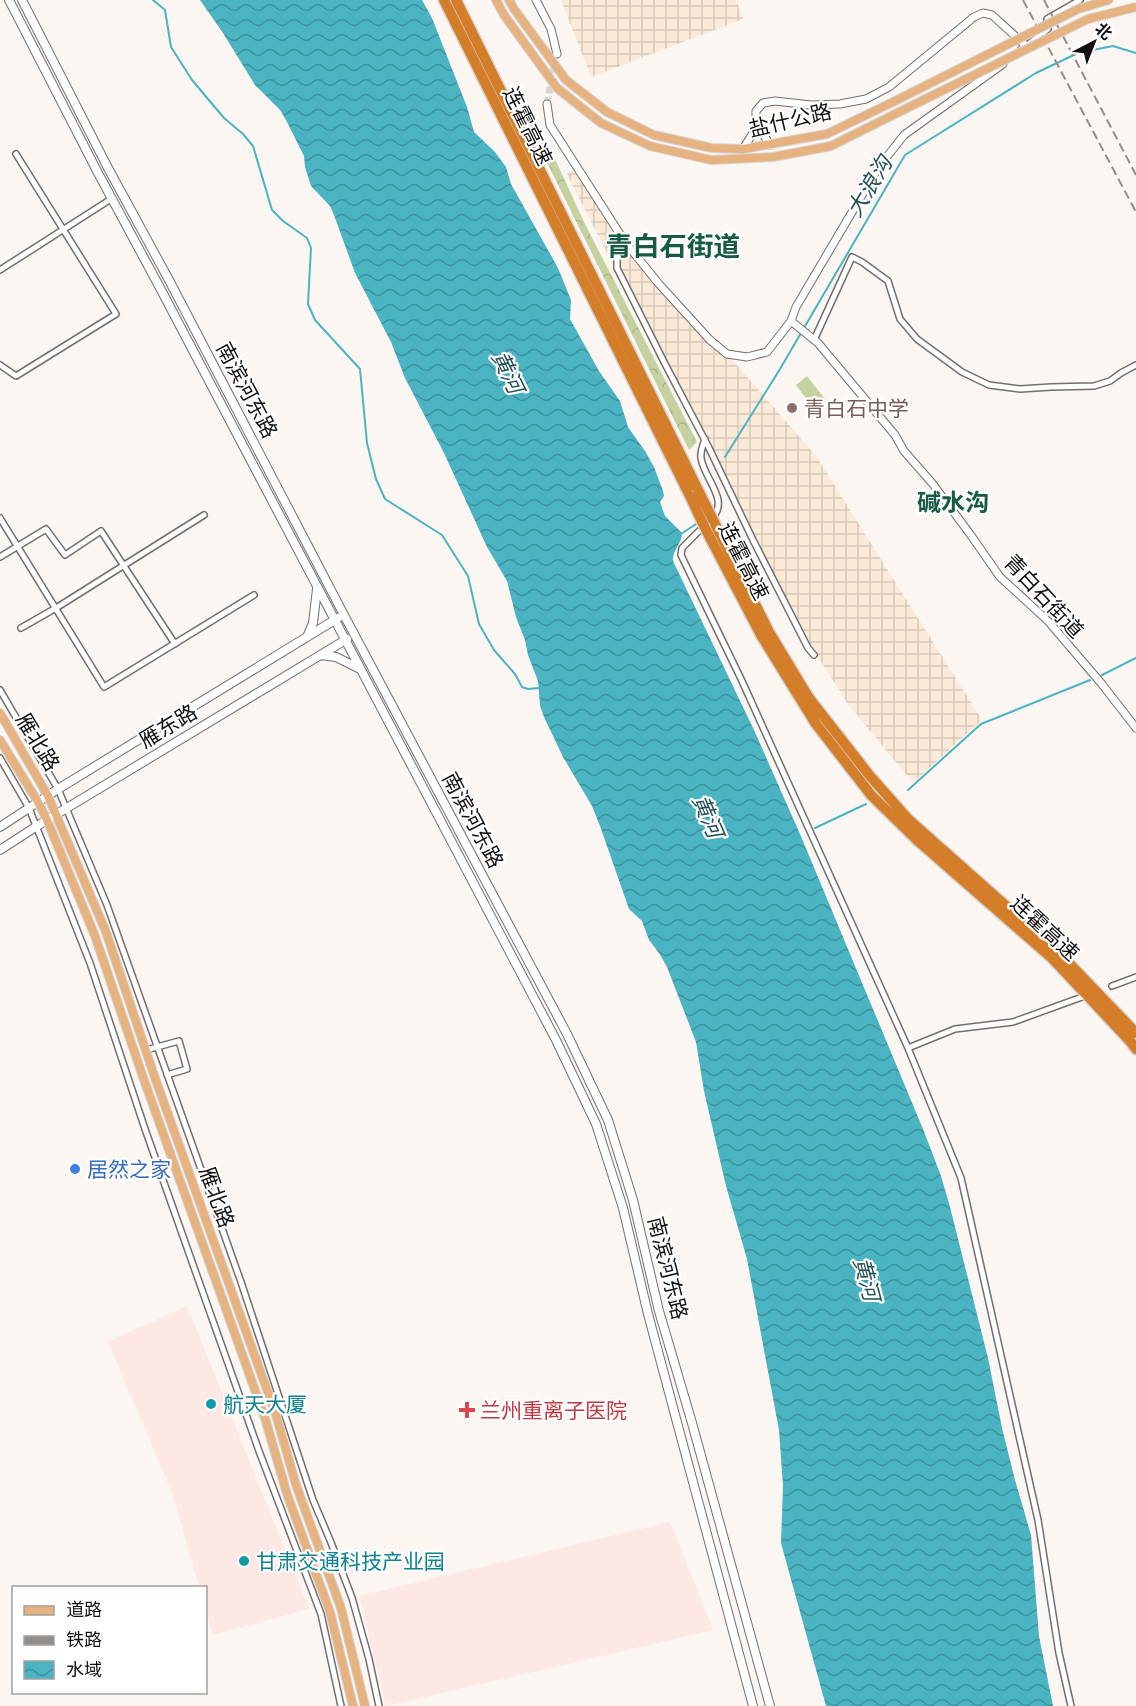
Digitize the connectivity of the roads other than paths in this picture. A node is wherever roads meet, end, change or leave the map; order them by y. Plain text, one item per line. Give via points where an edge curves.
1 (9, 0) edge
2 (22, 0) edge
3 (444, 0) edge
4 (456, 0) edge
5 (496, 0) edge
6 (510, 0) edge
7 (536, 0) edge
8 (1080, 0) edge
9 (1109, 0) edge
10 (1136, 7) edge
11 (1026, 46) junction
12 (557, 54) tunnel mouth
13 (547, 104) tunnel mouth
14 (756, 123) junction
15 (770, 145) junction
16 (744, 149) junction
17 (16, 154) dead end
18 (108, 168) junction
19 (98, 173) junction
20 (111, 199) junction
21 (64, 230) junction
22 (625, 242) junction
23 (0, 270) edge
24 (794, 323) junction
25 (812, 338) junction
26 (0, 365) edge
27 (1136, 365) edge
28 (705, 439) junction
29 (693, 492) junction
30 (204, 515) dead end
31 (0, 518) edge
32 (709, 524) junction
33 (18, 546) junction
34 (0, 558) edge
35 (124, 566) junction
36 (316, 587) junction
37 (254, 595) dead end
38 (56, 608) junction
39 (344, 615) junction
40 (334, 621) junction
41 (21, 628) dead end
42 (354, 634) junction
43 (307, 637) junction
44 (345, 640) junction
45 (175, 644) junction
46 (320, 655) junction
47 (814, 655) dead end
48 (360, 669) junction
49 (0, 690) edge
50 (0, 713) edge
51 (1136, 728) edge
52 (0, 740) edge
53 (0, 758) edge
54 (58, 789) junction
55 (48, 796) junction
56 (38, 802) junction
57 (29, 808) junction
58 (67, 809) junction
59 (56, 815) junction
60 (47, 820) junction
61 (37, 826) junction
62 (0, 827) edge
63 (0, 850) edge
64 (494, 900) junction
65 (483, 903) junction
66 (1136, 977) edge
67 (1112, 986) dead end
68 (1082, 997) dead end
69 (1136, 1033) edge
70 (157, 1047) junction
71 (908, 1048) junction
72 (1136, 1049) edge
73 (146, 1050) junction
74 (167, 1075) junction
75 (341, 1706) edge
76 (353, 1706) edge
77 (365, 1706) edge
78 (379, 1706) edge
79 (753, 1706) edge
80 (770, 1706) edge
81 (1071, 1706) edge

1 - 19 main road, 南滨河东路
2 - 18 main road, 南滨河东路
3 - 29 highway, 连霍高速
4 - 29 highway, 连霍高速
5 - 10 main road, 盐什公路, bridge via 557,88 601,123 650,146 711,160 772,157 831,146 1088,19
6 - 16 main road, 盐什公路 via 566,80 607,112 654,135 712,148
7 - 12 street via 551,29
8 - 11 street via 1047,20 1048,29
9 - 15 main road, 盐什公路, bridge via 1078,9 827,134
11 - 14 street via 992,15 983,13 889,87 866,99 840,104 763,103 756,111
11 - 24 street via 904,135 878,168 796,307
13 - 22 street via 550,125
14 - 15 street
14 - 16 street
15 - 16 main road, 盐什公路
17 - 21 street
18 - 19 main road
18 - 39 main road, 南滨河东路
19 - 20 main road, 南滨河东路
20 - 21 street
20 - 36 main road, 南滨河东路
21 - 23 street
21 - 26 street via 116,314 16,376
22 - 24 street via 659,284 727,354 747,357 767,352
22 - 28 street via 616,253 617,267
24 - 25 street, 青白石街道
25 - 27 street via 852,257 888,280 900,319 917,339 962,372 989,385 1020,390 1095,386
25 - 51 street, 青白石街道 via 895,435 1000,577 1048,621
28 - 47 street
28 - 71 street via 701,459 719,508 681,555
29 - 32 highway, 连霍高速, bridge
30 - 35 street
31 - 33 street
32 - 69 highway, 连霍高速 via 808,698 870,776 909,819 1059,953
32 - 72 highway, 连霍高速 via 767,645 816,724 871,795 1052,958
33 - 34 street
33 - 35 street via 46,528 65,555 101,531
33 - 38 street
35 - 38 street
35 - 45 street
36 - 40 main road, 南滨河东路
36 - 43 main road via 313,623
37 - 45 street
38 - 41 street
38 - 45 street via 104,687
39 - 40 main road, 雁东路
39 - 42 main road, 南滨河东路
40 - 43 main road, 雁东路
40 - 44 main road, 南滨河东路
42 - 44 main road, 雁东路
42 - 64 main road, 南滨河东路
43 - 54 main road, 雁东路
44 - 46 main road, 雁东路
44 - 48 main road, 南滨河东路
46 - 48 main road via 336,657
46 - 58 main road, 雁东路
48 - 65 main road, 南滨河东路
49 - 54 street
50 - 55 main road, 雁北路
52 - 56 main road, 雁北路
53 - 57 street
54 - 55 main road, 雁东路
54 - 58 street
55 - 56 main road, 雁东路
55 - 59 main road, 雁北路
56 - 57 main road, 雁东路
56 - 60 main road, 雁北路
57 - 61 street
57 - 62 main road, 雁东路
58 - 59 main road, 雁东路
58 - 70 street via 107,904
59 - 60 main road, 雁东路
59 - 73 main road, 雁北路 via 106,932
60 - 61 main road, 雁东路
60 - 76 main road, 雁北路 via 95,936 265,1418 286,1494 330,1612
61 - 63 main road, 雁东路
61 - 75 street via 90,963 259,1451 321,1614
64 - 65 main road
64 - 80 main road, 南滨河东路 via 567,1034 608,1120
65 - 79 main road, 南滨河东路 via 596,1124 623,1208
66 - 67 street
68 - 71 street via 1013,1022 955,1029
70 - 73 street
70 - 74 street
70 - 74 street via 179,1041 187,1069
71 - 81 street via 960,1178 1038,1520
73 - 77 main road, 雁北路 via 341,1608
74 - 78 street via 242,1282 313,1500 352,1598

